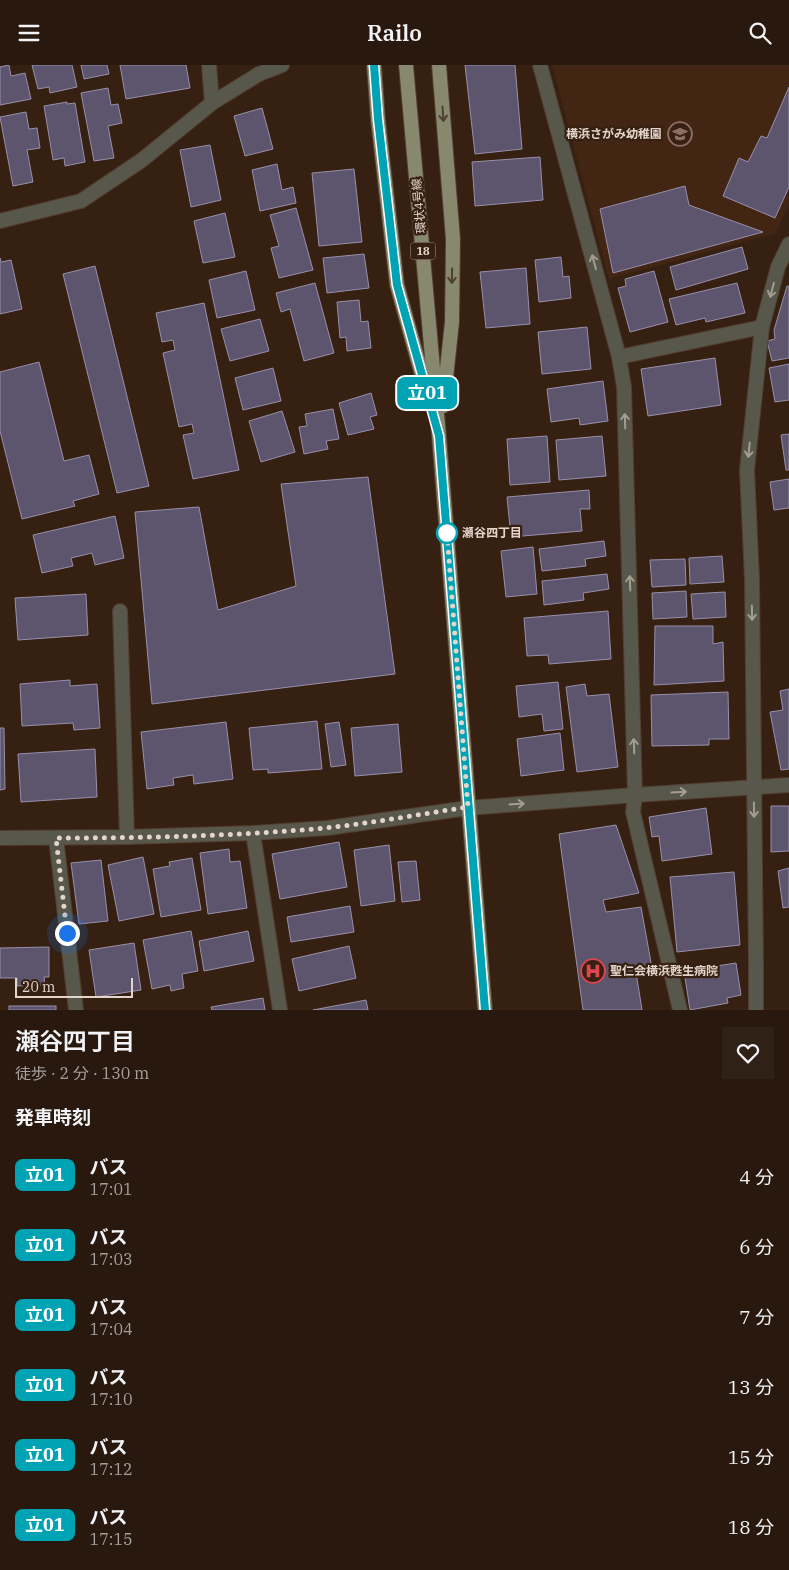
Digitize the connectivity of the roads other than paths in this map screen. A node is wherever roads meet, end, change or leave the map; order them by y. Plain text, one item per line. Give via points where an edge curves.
1 (209, 65) edge
2 (282, 65) edge
3 (374, 65) edge
4 (406, 65) edge
5 (439, 65) edge
6 (540, 65) edge
7 (212, 103) junction
8 (0, 221) edge
9 (789, 245) edge
10 (784, 266) edge
11 (762, 327) junction
12 (619, 357) junction
13 (439, 436) junction
14 (120, 611) dead end
15 (789, 785) edge
16 (754, 788) junction
17 (636, 795) junction
18 (468, 807) junction
19 (253, 833) junction
20 (127, 837) junction
21 (0, 838) edge
22 (56, 838) junction
23 (76, 1010) edge
24 (280, 1010) edge
25 (485, 1010) edge
26 (680, 1010) edge
27 (756, 1010) edge

1 - 7 street
2 - 7 street via 259,74
3 - 13 main road, 18 via 397,285
4 - 13 main road, 環状4号線 / 18
5 -> 13 main road, 18 via 452,239 452,322
12 -> 6 street
7 - 8 street via 142,160 81,201
9 - 10 street
10 -> 11 street
11 - 12 street
11 -> 16 street via 747,470 752,579
17 -> 12 street via 624,387
13 - 18 main road, 18
14 - 20 street
15 - 16 street
17 -> 16 street
16 -> 27 street
18 -> 17 street
17 - 26 street via 633,812
18 - 19 street via 327,827
18 - 25 main road, 18
19 - 20 street
19 - 24 street
20 - 22 street
21 - 22 street
22 - 23 street

